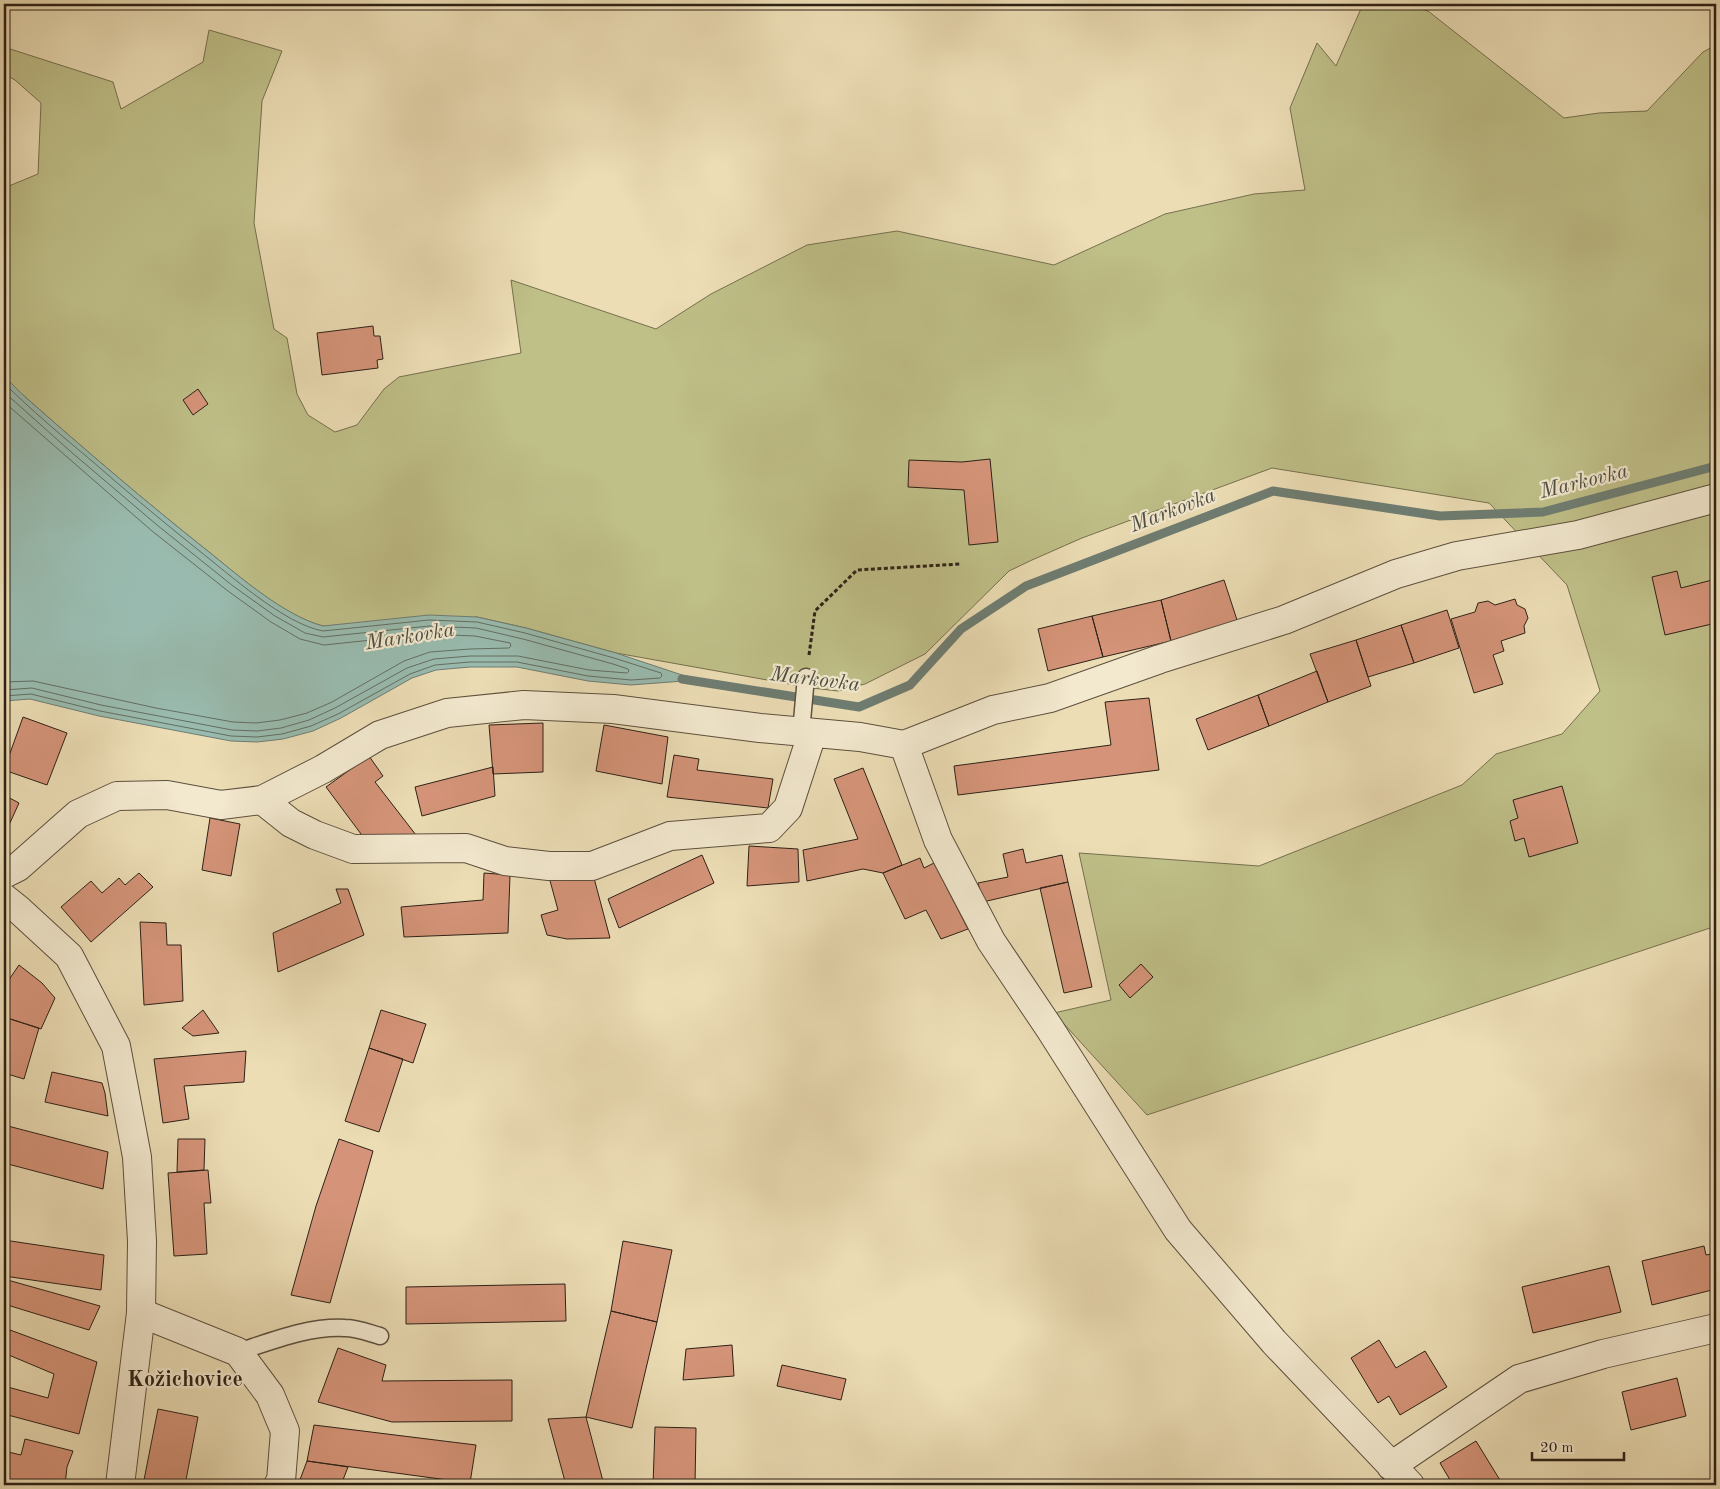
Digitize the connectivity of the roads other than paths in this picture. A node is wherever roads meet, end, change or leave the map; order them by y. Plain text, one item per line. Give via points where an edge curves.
1 (1716, 498) edge
2 (806, 677) road end
3 (805, 725) junction
4 (904, 744) junction
5 (262, 800) junction
6 (4, 874) edge
7 (4, 898) edge
8 (141, 1313) junction
9 (1716, 1328) edge
10 (380, 1336) dead end
11 (238, 1352) junction
12 (1391, 1466) junction
13 (120, 1485) edge
14 (278, 1485) edge
15 (1410, 1485) edge

1 - 4 street via 1578,535 1456,556 1422,566 1284,620 1050,698 993,710
2 - 3 lane
3 - 4 street
3 - 5 street via 524,705 447,713 380,735
3 - 5 street via 788,808 769,828 670,836 592,866 505,861 466,848 353,849 291,823
4 - 12 street via 938,840 991,941 1178,1230 1274,1342
5 - 6 street via 221,805 167,795 117,796 78,814 18,868
7 - 8 street via 69,956 116,1046 137,1156 142,1241
8 - 11 street
8 - 13 street
9 - 12 street via 1603,1354 1519,1379
10 - 11 lane via 346,1328 318,1329
11 - 14 street via 270,1395 285,1431
12 - 15 street

